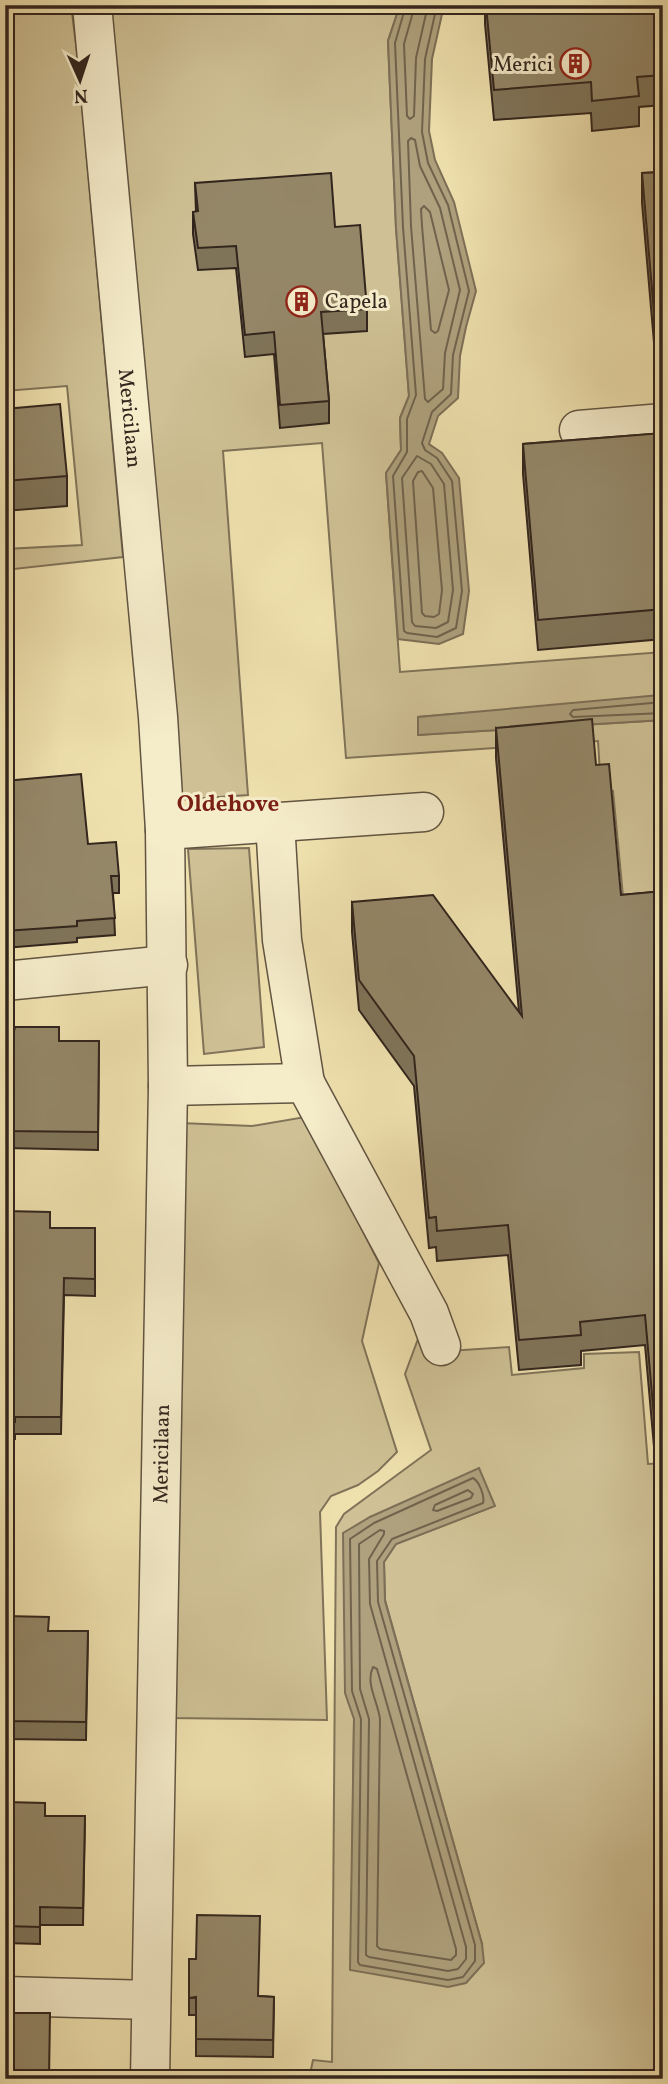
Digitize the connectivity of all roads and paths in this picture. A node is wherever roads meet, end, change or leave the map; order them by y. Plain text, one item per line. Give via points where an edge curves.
1 (92, 5) edge
2 (663, 423) edge
3 (579, 430) dead end
4 (424, 812) dead end
5 (275, 822) junction
6 (165, 830) junction
7 (168, 965) junction
8 (5, 981) edge
9 (305, 1083) junction
10 (168, 1086) junction
11 (441, 1346) dead end
12 (5, 1996) edge
13 (151, 2000) junction
14 (150, 2079) edge

1 - 6 street, Mericilaan
2 - 3 street
4 - 5 street
5 - 6 street
5 - 9 street via 282,940
6 - 7 street, Mericilaan
7 - 8 street
7 - 10 street, Mericilaan
9 - 10 street
9 - 11 street via 429,1313
10 - 13 street, Mericilaan
12 - 13 street
13 - 14 street, Mericilaan

